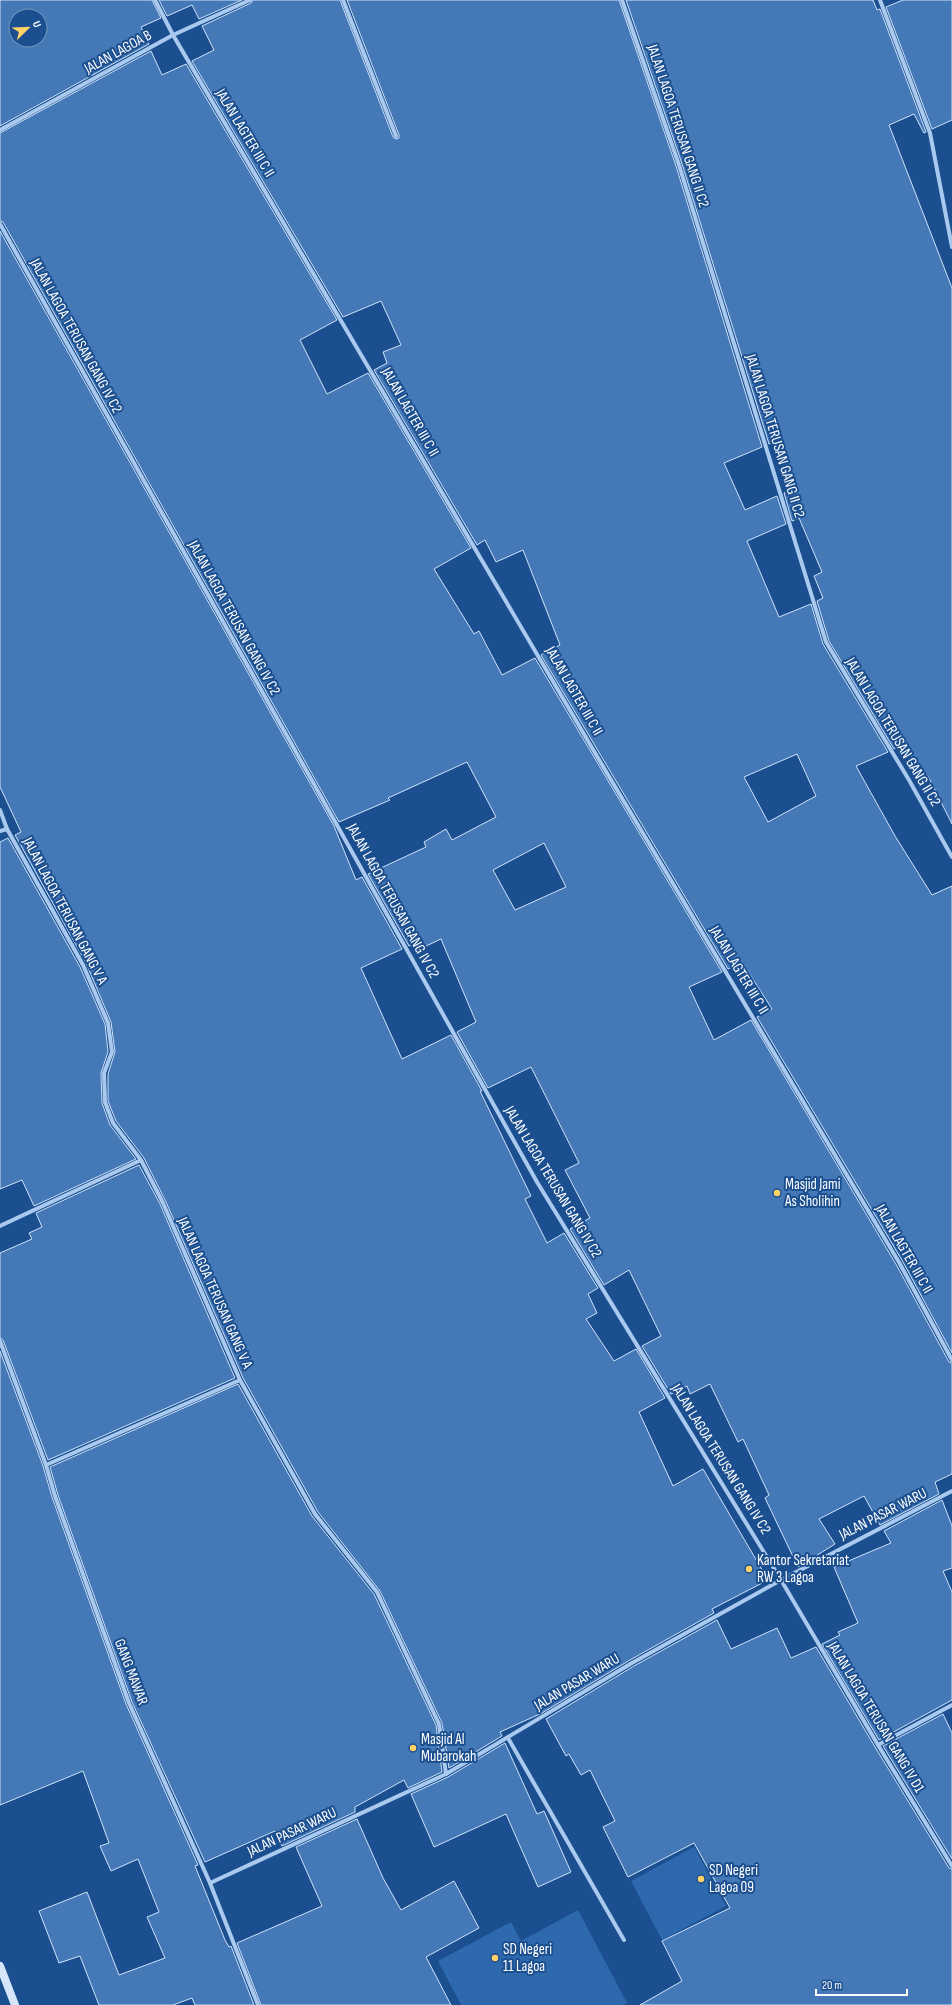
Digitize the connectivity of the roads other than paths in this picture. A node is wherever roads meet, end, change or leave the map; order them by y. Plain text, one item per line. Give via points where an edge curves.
1 (155, 0) edge
2 (250, 0) edge
3 (343, 0) edge
4 (622, 0) edge
5 (880, 0) edge
6 (173, 35) junction
7 (0, 130) edge
8 (396, 136) dead end
9 (0, 224) edge
10 (952, 247) edge
11 (0, 810) edge
12 (8, 828) junction
13 (0, 831) edge
14 (952, 857) edge
15 (141, 1160) junction
16 (0, 1226) edge
17 (0, 1341) edge
18 (952, 1360) edge
19 (240, 1380) junction
20 (46, 1465) junction
21 (952, 1491) edge
22 (781, 1580) junction
23 (952, 1705) edge
24 (508, 1738) junction
25 (878, 1745) junction
26 (446, 1774) junction
27 (952, 1866) edge
28 (210, 1883) junction
29 (624, 1940) dead end
30 (0, 1966) edge
31 (15, 2005) edge
32 (258, 2005) edge

1 - 6 street, JALAN LAGTER III C II
2 - 6 street, JALAN LAGOA B
3 - 8 street
4 - 14 street, JALAN LAGOA TERUSAN GANG II C2 via 679,165 826,642
5 - 10 street via 930,133
6 - 7 street, JALAN LAGOA B
6 - 18 street, JALAN LAGTER III C II via 900,1264
9 - 22 street, JALAN LAGOA TERUSAN GANG IV C2 via 537,1182
11 - 12 street, JALAN LAGOA TERUSAN GANG V A
12 - 13 street
12 - 15 street, JALAN LAGOA TERUSAN GANG V A via 83,965 108,1023 112,1052 104,1073 105,1102 113,1123
15 - 16 street
15 - 19 street, JALAN LAGOA TERUSAN GANG V A via 163,1203
17 - 20 street, GANG MAWAR
19 - 20 street
19 - 26 street, JALAN LAGOA TERUSAN GANG V A via 315,1514 377,1592 439,1724
20 - 28 street, GANG MAWAR via 129,1703
21 - 22 street, JALAN PASAR WARU
22 - 24 street, JALAN PASAR WARU via 632,1663
22 - 25 street, JALAN LAGOA TERUSAN GANG IV D1
23 - 25 street
24 - 26 street, JALAN PASAR WARU
24 - 29 street
25 - 27 street, JALAN LAGOA TERUSAN GANG IV D1
26 - 28 street, JALAN PASAR WARU
28 - 32 street, GANG MAWAR
30 - 31 street

